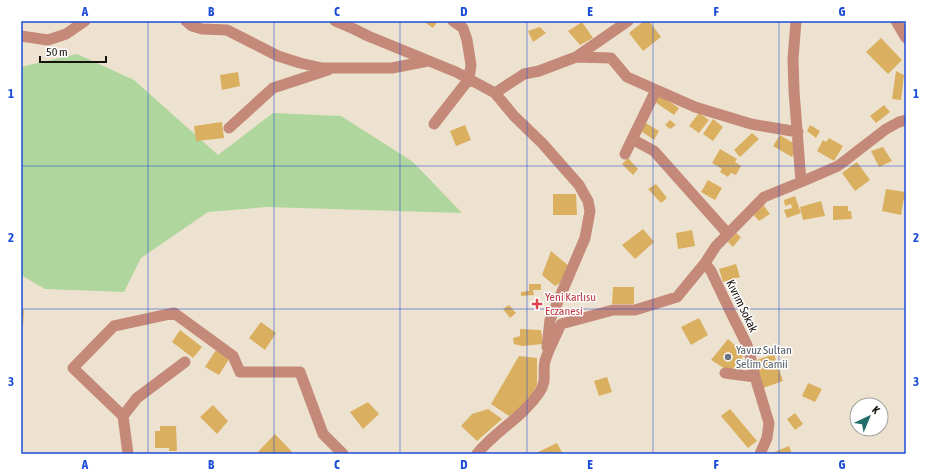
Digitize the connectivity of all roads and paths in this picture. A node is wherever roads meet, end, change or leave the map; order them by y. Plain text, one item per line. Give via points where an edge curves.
1 (85, 21) edge
2 (186, 21) edge
3 (335, 21) edge
4 (352, 21) edge
5 (453, 21) edge
6 (628, 21) edge
7 (796, 21) edge
8 (896, 21) edge
9 (359, 32) junction
10 (21, 36) edge
11 (906, 38) edge
12 (576, 56) junction
13 (428, 61) junction
14 (336, 67) junction
15 (469, 79) junction
16 (656, 90) junction
17 (495, 93) junction
18 (906, 120) edge
19 (434, 124) dead end
20 (229, 128) dead end
21 (798, 132) junction
22 (632, 139) junction
23 (625, 154) dead end
24 (802, 182) junction
25 (728, 234) junction
26 (705, 263) junction
27 (185, 362) dead end
28 (545, 362) junction
29 (725, 373) dead end
30 (754, 377) junction
31 (123, 416) junction
32 (128, 454) edge
33 (343, 454) edge
34 (477, 454) edge
35 (760, 454) edge

1 - 10 street via 66,34 48,40
2 - 14 street via 192,26 227,30 278,56 300,63 322,68
3 - 9 street
4 - 9 street
5 - 15 street via 463,28 467,40 471,65
6 - 12 street
7 - 21 street via 793,58
8 - 11 street
9 - 13 street
12 - 16 street via 611,58 627,77
12 - 17 street via 539,71 524,74
13 - 14 street via 392,68
13 - 15 street
14 - 20 street via 273,88
15 - 17 street
15 - 19 street
16 - 21 street via 695,107 751,124
16 - 22 street
17 - 28 street via 579,185 588,201 590,211 585,238 550,320
18 - 24 street via 886,129 838,166
21 - 24 street
22 - 23 street
22 - 25 street via 654,150
24 - 25 street via 764,196
25 - 26 street
26 - 28 street via 677,297 635,310 613,310 561,324
26 - 30 street, Kıvrım Sokak via 747,345
27 - 31 street via 137,398
28 - 34 street via 545,381 539,393 516,419 484,445
29 - 30 street
30 - 35 street, Kıvrım Sokak via 769,423 767,438
31 - 32 street
31 - 33 street via 73,368 114,326 174,313 233,356 240,372 300,372 324,434

